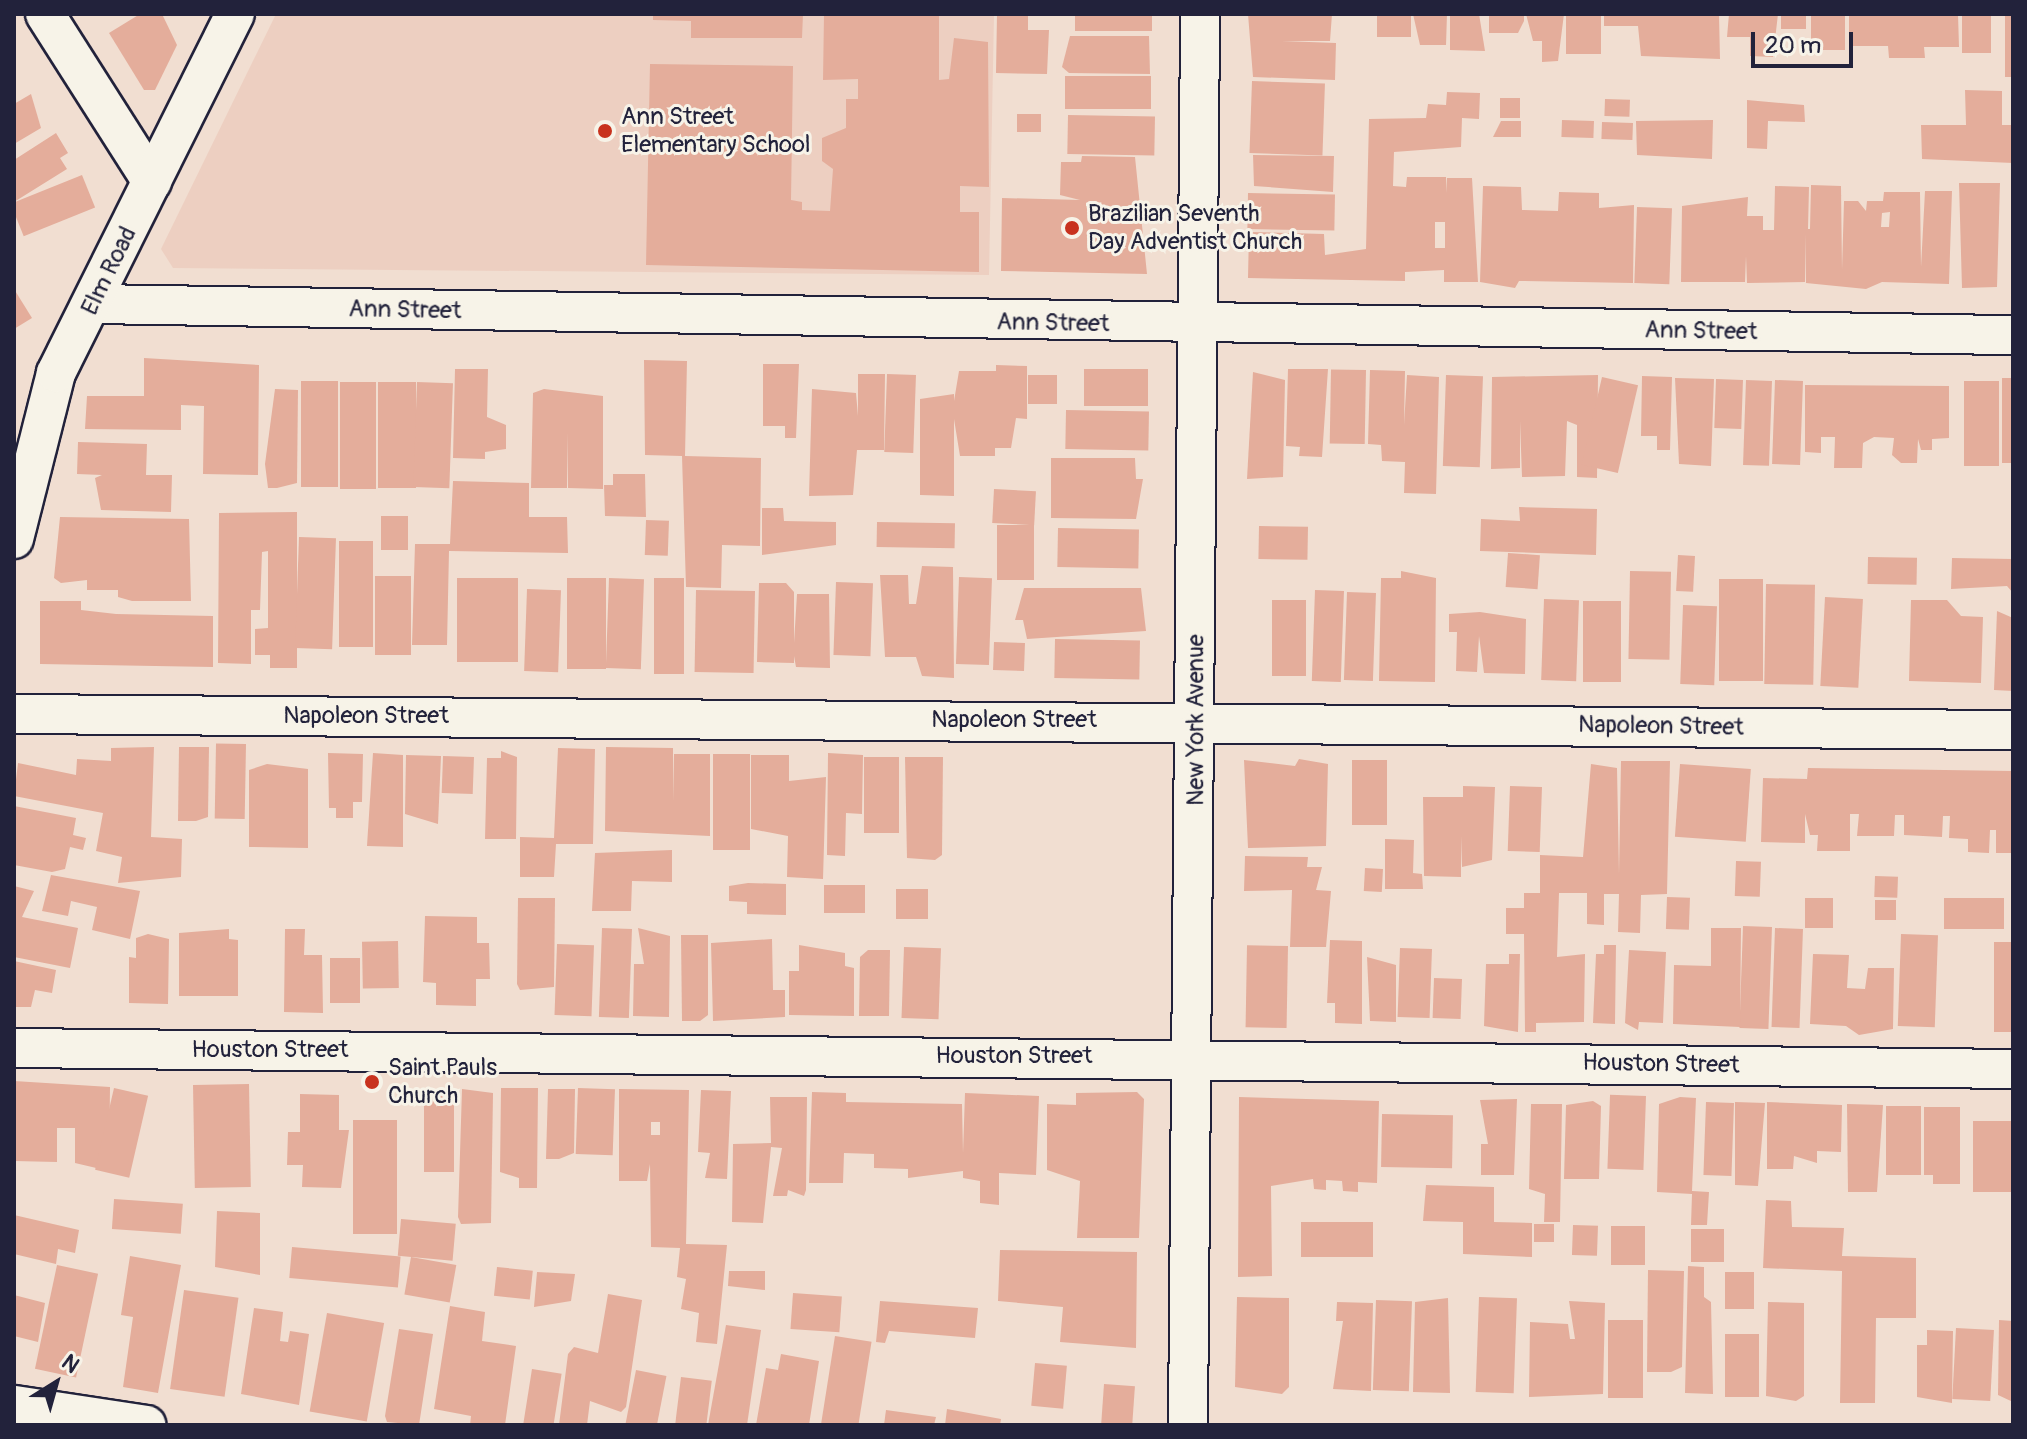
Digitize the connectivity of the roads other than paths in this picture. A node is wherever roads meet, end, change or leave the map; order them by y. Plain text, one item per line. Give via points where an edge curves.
1 (45, 14) edge
2 (235, 14) edge
3 (1200, 14) edge
4 (152, 182) junction
5 (94, 304) junction
6 (1201, 325) junction
7 (2013, 335) edge
8 (14, 539) edge
9 (14, 714) edge
10 (1196, 721) junction
11 (2013, 730) edge
12 (14, 1048) edge
13 (1195, 1057) junction
14 (2013, 1069) edge
15 (14, 1405) edge
16 (146, 1425) edge
17 (1188, 1425) edge

1 - 4 street
2 - 4 street, Elm Road
3 - 6 street, New York Avenue
4 - 5 street, Elm Road
5 - 6 street, Ann Street
5 - 8 street, Elm Road via 56,373
6 - 7 street, Ann Street
6 - 10 street, New York Avenue
9 - 10 street, Napoleon Street
10 - 11 street, Napoleon Street
10 - 13 street, New York Avenue
12 - 13 street, Houston Street
13 - 14 street, Houston Street
13 - 17 street, New York Avenue
15 - 16 street

